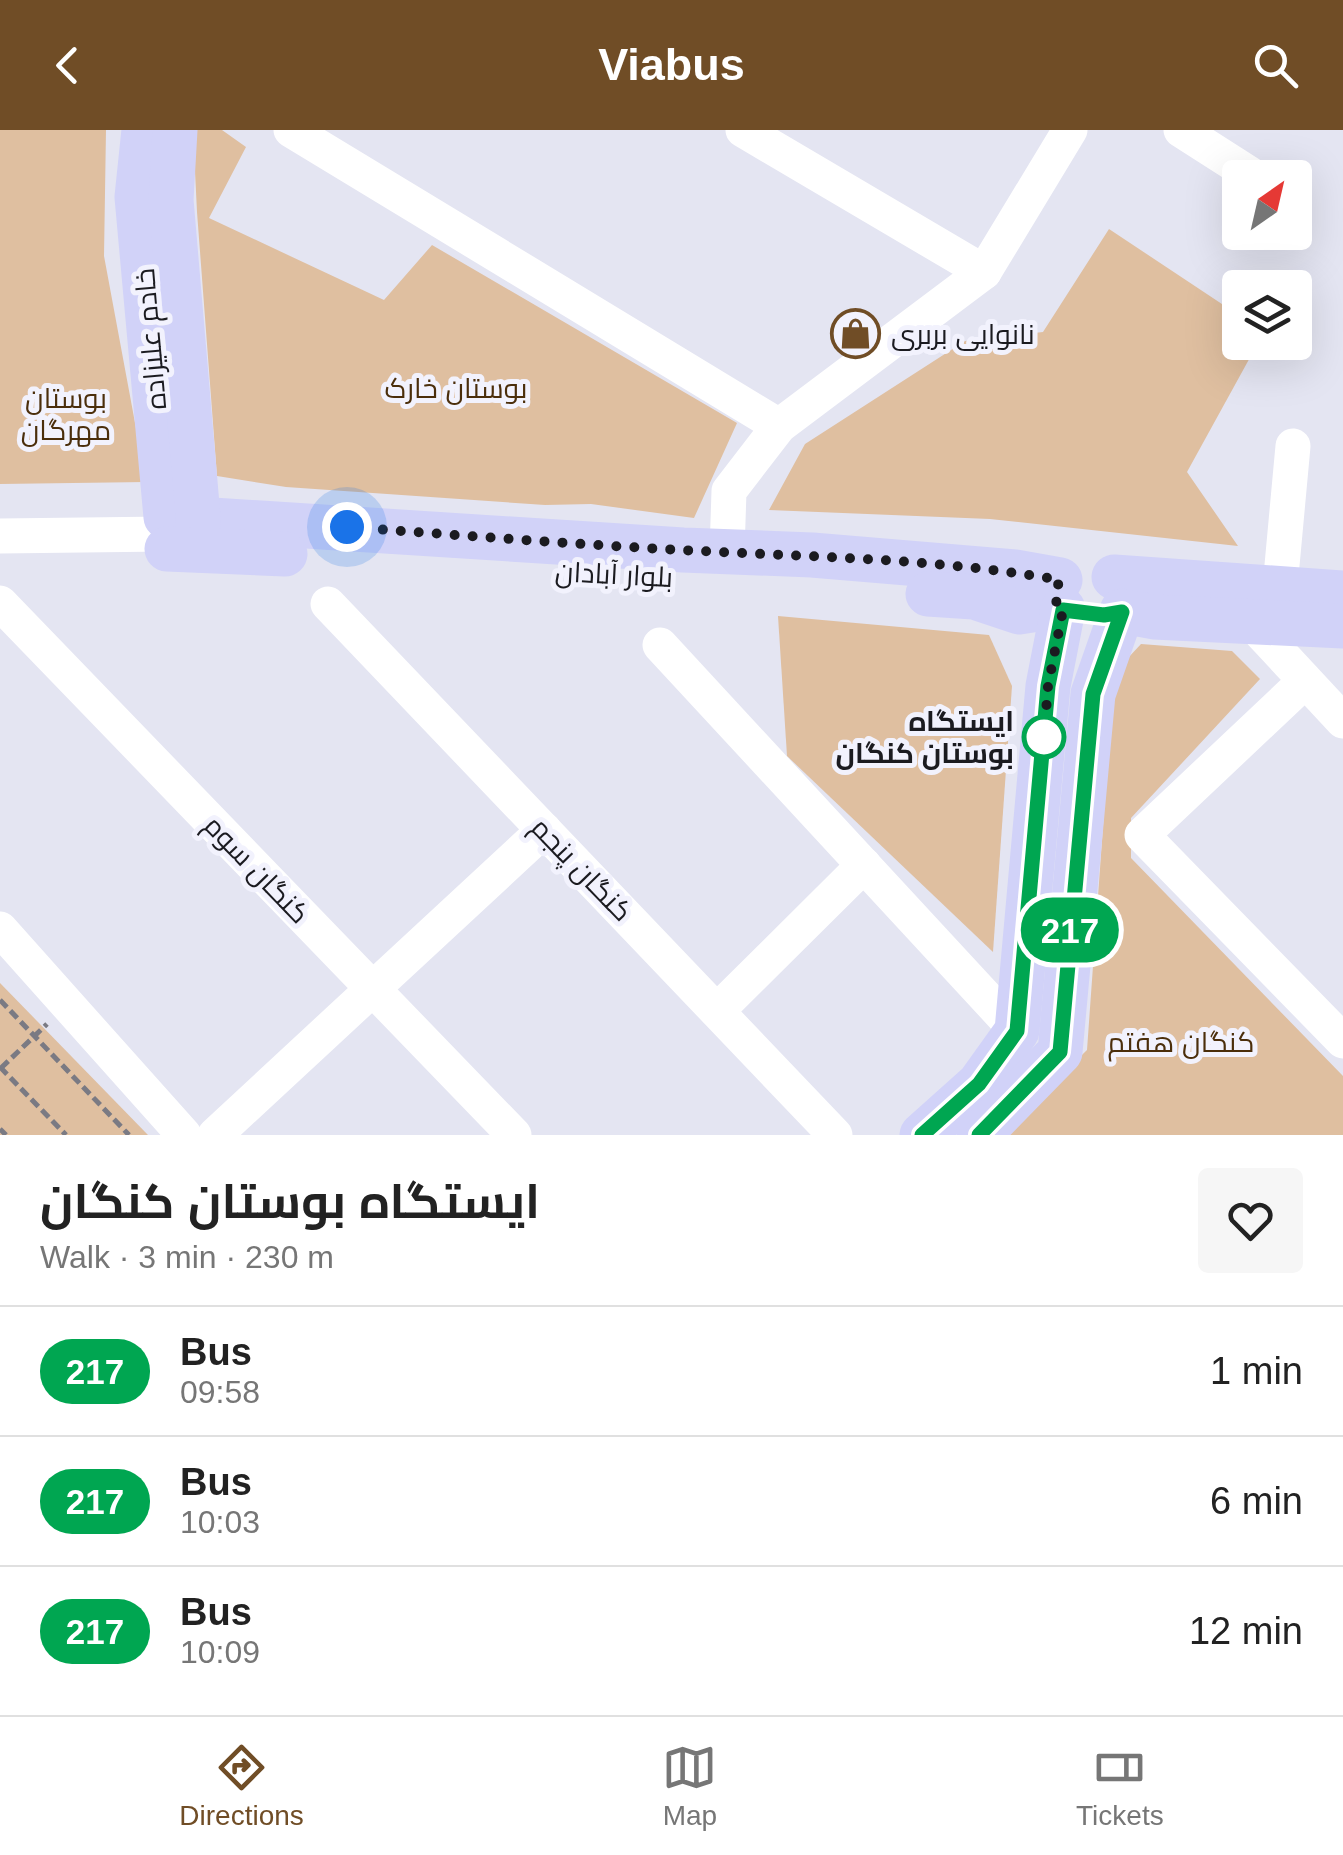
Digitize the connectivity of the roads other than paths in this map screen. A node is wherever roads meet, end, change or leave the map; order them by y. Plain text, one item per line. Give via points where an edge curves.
1 (144, 130) edge
2 (176, 130) edge
3 (291, 130) edge
4 (743, 130) edge
5 (1070, 130) edge
6 (1181, 130) edge
7 (1228, 160) edge
8 (984, 272) junction
9 (779, 426) junction
10 (1293, 446) dead end
11 (179, 533) junction
12 (0, 536) edge
13 (727, 566) junction
14 (1280, 587) junction
15 (1343, 593) edge
16 (1118, 594) junction
17 (1060, 598) junction
18 (0, 603) edge
19 (328, 604) dead end
20 (1250, 621) junction
21 (1343, 626) edge
22 (660, 644) dead end
23 (1304, 682) junction
24 (1343, 721) edge
25 (544, 830) junction
26 (864, 865) junction
27 (0, 929) edge
28 (373, 988) junction
29 (716, 1011) junction
30 (1017, 1031) junction
31 (1343, 1041) edge
32 (184, 1135) edge
33 (214, 1135) edge
34 (514, 1135) edge
35 (834, 1135) edge
36 (922, 1135) edge
37 (979, 1135) edge

1 - 11 main road, خادم علیزاده via 137,197
2 - 11 main road, خادم علیزاده via 170,200
3 - 9 street
4 - 8 street
5 - 8 street
6 - 7 street
8 - 9 street
9 - 13 street via 729,491
10 - 14 street
11 - 12 street
11 - 13 main road, بلوار آبادان
13 - 17 main road, بلوار آبادان via 812,555 1015,572
14 - 15 main road
14 - 16 main road
16 - 17 main road, بلوار آبادان via 1104,615
16 - 20 main road via 1154,618
16 - 37 main road via 1093,694 1060,1052
17 - 30 main road
18 - 28 street, کنگان سوم
19 - 25 street, کنگان پنجم
20 - 21 main road
20 - 23 street
22 - 26 street
23 - 24 street
23 - 31 street via 1142,835
25 - 28 street
25 - 29 street, کنگان پنجم
26 - 29 street
26 - 30 street
27 - 32 street
28 - 33 street
28 - 34 street, کنگان سوم
29 - 35 street, کنگان پنجم
30 - 36 main road via 979,1084

